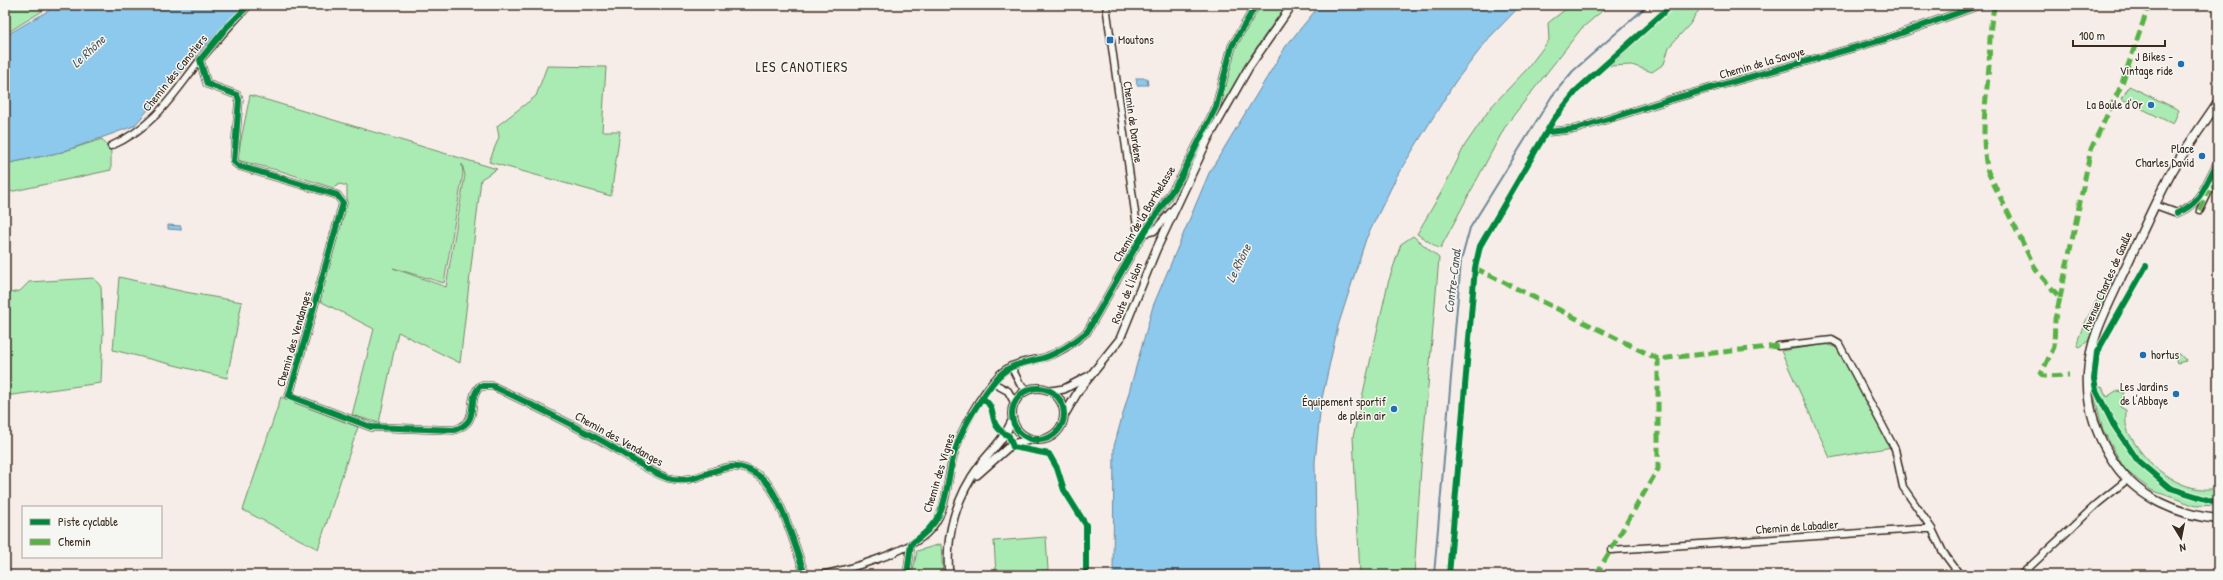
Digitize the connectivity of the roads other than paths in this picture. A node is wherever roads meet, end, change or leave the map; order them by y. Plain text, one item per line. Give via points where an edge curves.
1 (249, 5) edge
2 (1106, 5) edge
3 (1256, 5) edge
4 (1292, 5) edge
5 (1980, 5) edge
6 (200, 60) junction
7 (2218, 102) edge
8 (1548, 132) dead end
9 (111, 146) dead end
10 (2218, 162) edge
11 (2210, 176) junction
12 (2155, 205) junction
13 (1176, 206) junction
14 (2200, 210) dead end
15 (1145, 233) junction
16 (1139, 241) junction
17 (1778, 346) dead end
18 (1011, 366) junction
19 (1090, 375) junction
20 (993, 383) junction
21 (1028, 390) junction
22 (1050, 390) junction
23 (1014, 402) junction
24 (1065, 414) junction
25 (1012, 421) junction
26 (1030, 440) junction
27 (2128, 479) junction
28 (970, 482) junction
29 (2218, 519) edge
30 (1932, 529) junction
31 (912, 544) junction
32 (1611, 550) dead end
33 (805, 575) edge
34 (821, 575) edge
35 (907, 575) edge
36 (949, 575) edge
37 (1960, 575) edge
38 (2021, 575) edge

1 - 6 street, Chemin des Canotiers
2 - 16 street, Chemin de Dardene
3 - 15 street, Chemin de la Barthelasse via 1232,46 1216,106 1173,191
4 - 13 street, Route de l'Islon via 1232,95
5 - 8 street, Chemin de la Savoye via 1885,39 1576,129
6 - 9 street, Chemin des Canotiers via 161,112 136,132
6 - 33 street, Chemin des Vendanges via 207,84 237,95 239,100 234,162 337,195 343,203 289,396 371,427 454,430 467,424 470,419 476,391 480,386 493,386 604,442 664,477 684,480 730,466 746,468 763,479 774,493
7 - 12 main road, Avenue Charles de Gaulle via 2178,161
10 - 11 street
11 - 12 street via 2198,200 2190,207 2177,213
11 - 14 street via 2211,186
12 - 27 main road, Avenue Charles de Gaulle via 2103,317 2092,345 2089,362 2088,399 2096,431 2109,456
13 - 15 street via 1154,231
13 - 19 street, Route de l'Islon via 1120,339
15 - 16 street, Chemin de la Barthelasse
16 - 18 street, Chemin de la Barthelasse via 1087,332 1078,340 1048,356
17 - 30 street via 1832,340 1839,344 1895,449 1903,487
18 - 20 street, Chemin de la Barthelasse
18 - 21 street via 1020,384
19 - 22 street, Route de l'Islon via 1064,389
19 - 24 street, Route de l'Islon
20 - 23 street via 1008,391
20 - 31 street, Chemin des Vignes via 962,434 954,454 941,512 928,533
21 - 22 street
21 - 23 street
22 - 24 street via 1061,400
23 - 25 street
24 - 26 street via 1062,425 1055,435 1047,439
25 - 26 street via 1022,436
25 - 28 street via 1000,443 979,467
26 - 28 street via 1016,443 1005,450
27 - 29 main road, Avenue Charles de Gaulle via 2164,505 2189,514
27 - 38 street via 2097,504
28 - 36 street via 955,511 948,538
30 - 32 street, Chemin de Labadier
30 - 37 street via 1943,552
31 - 34 street, Chemin des Vignes via 845,569
31 - 35 street

